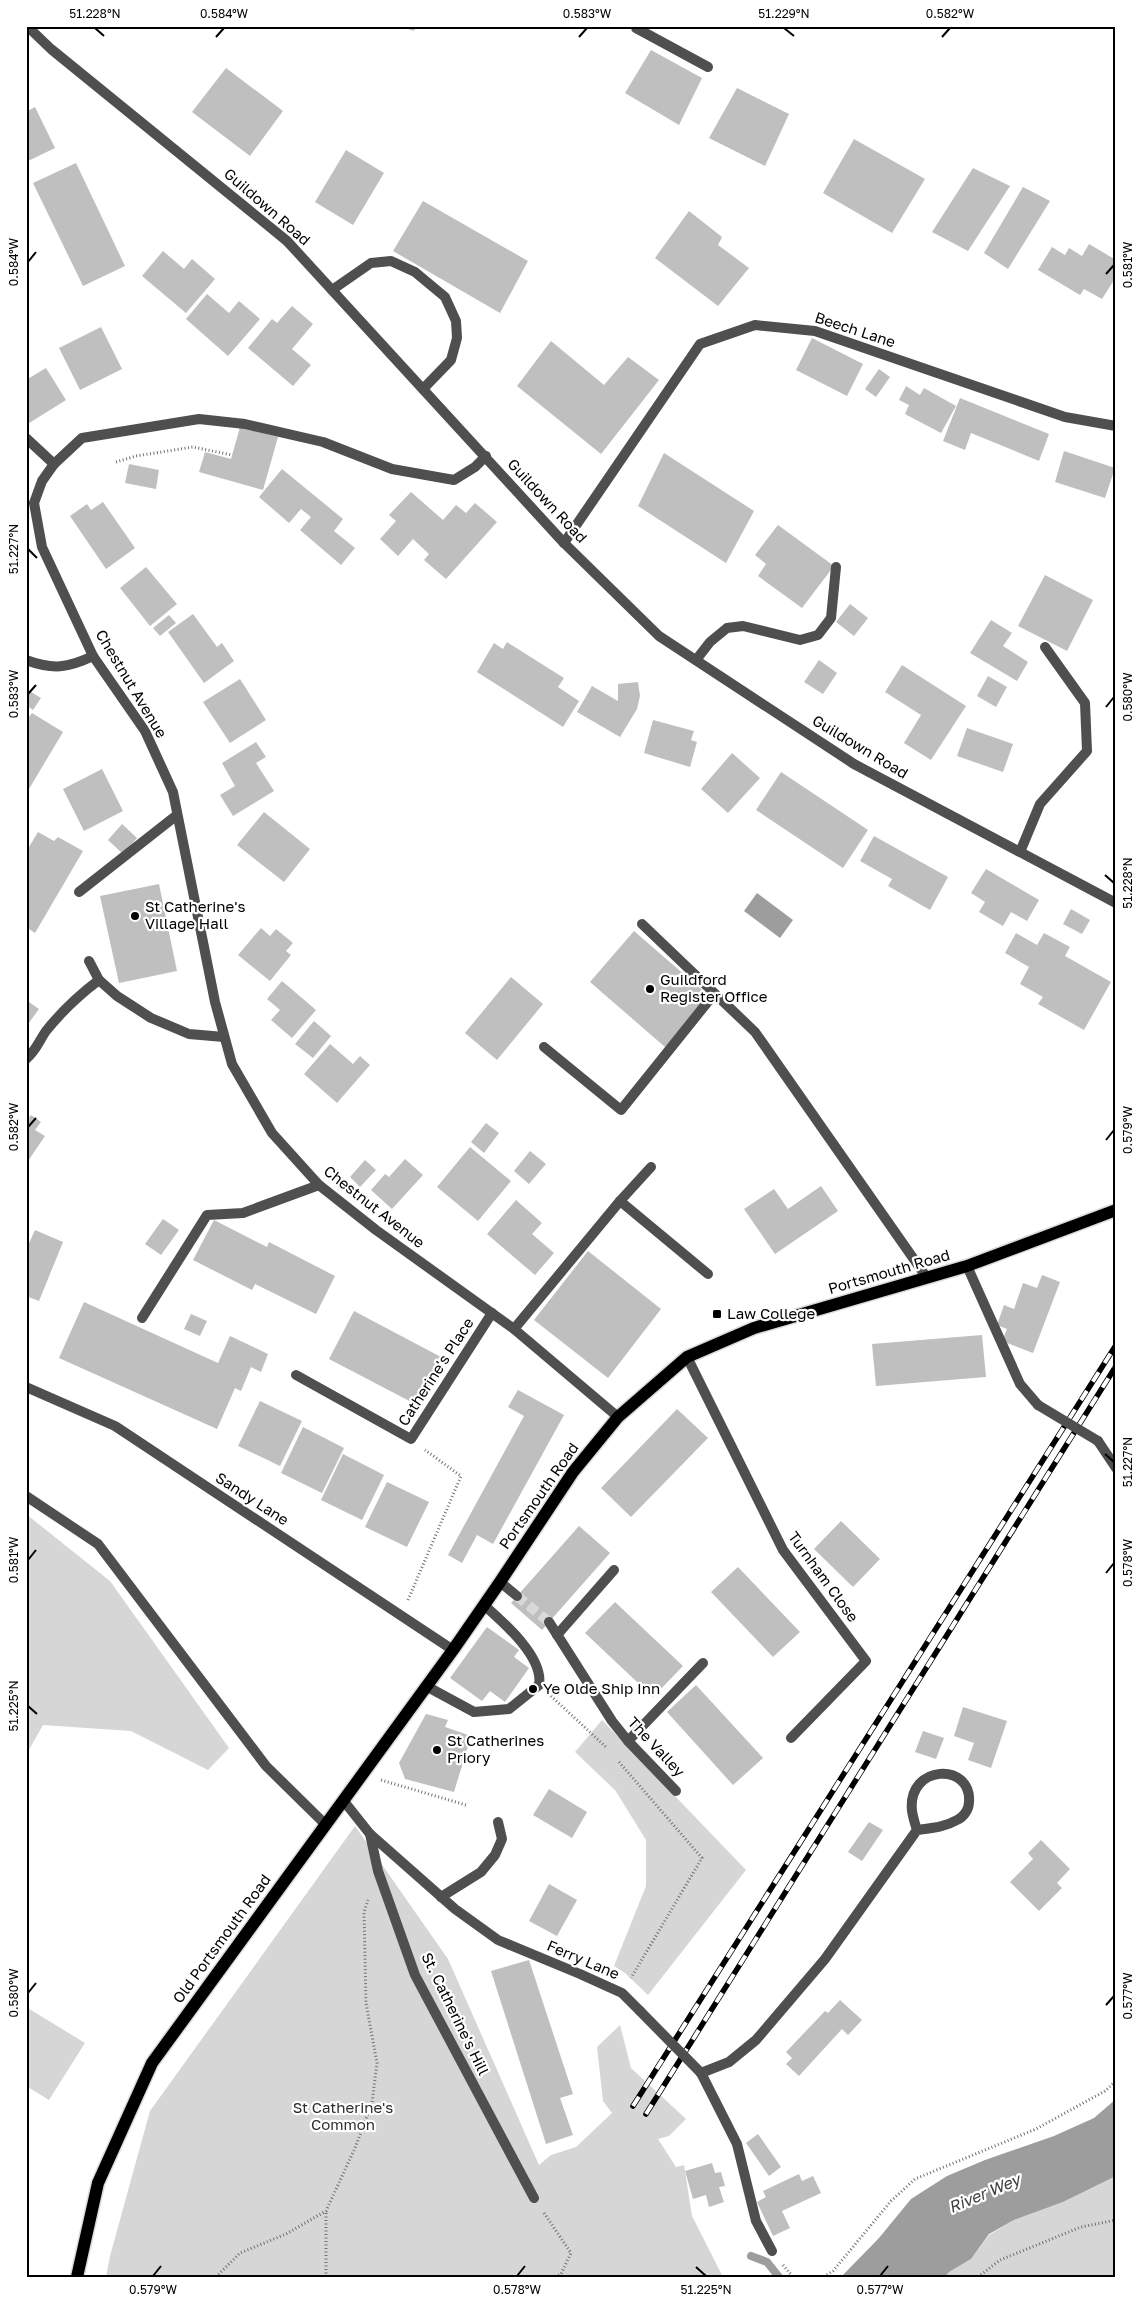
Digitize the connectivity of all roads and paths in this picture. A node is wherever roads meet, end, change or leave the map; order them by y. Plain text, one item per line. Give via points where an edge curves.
1 (27, 26) edge
2 (636, 26) edge
3 (708, 67) dead end
4 (332, 290) junction
5 (423, 389) junction
6 (1116, 426) edge
7 (26, 438) edge
8 (232, 455) dead end
9 (486, 456) junction
10 (116, 462) dead end
11 (54, 464) junction
12 (564, 543) junction
13 (836, 567) dead end
14 (1045, 647) dead end
15 (93, 656) junction
16 (26, 660) edge
17 (696, 660) junction
18 (177, 815) junction
19 (1020, 852) junction
20 (79, 892) dead end
21 (1116, 903) edge
22 (642, 924) dead end
23 (89, 961) dead end
24 (99, 980) junction
25 (714, 994) junction
26 (224, 1037) junction
27 (544, 1047) dead end
28 (26, 1059) edge
29 (652, 1167) dead end
30 (319, 1185) junction
31 (620, 1201) junction
32 (1116, 1210) edge
33 (967, 1266) junction
34 (708, 1274) dead end
35 (927, 1278) junction
36 (492, 1313) junction
37 (142, 1318) dead end
38 (514, 1329) junction
39 (687, 1356) junction
40 (296, 1375) dead end
41 (26, 1387) edge
42 (618, 1417) junction
43 (411, 1438) junction
44 (1116, 1468) edge
45 (26, 1496) edge
46 (614, 1570) dead end
47 (500, 1582) junction
48 (517, 1596) tunnel mouth
49 (484, 1605) junction
50 (401, 1616) junction
51 (549, 1622) tunnel mouth
52 (557, 1635) junction
53 (453, 1650) junction
54 (703, 1663) dead end
55 (539, 1685) junction
56 (426, 1686) junction
57 (791, 1738) dead end
58 (628, 1741) junction
59 (611, 1753) dead end
60 (618, 1760) dead end
61 (361, 1775) junction
62 (676, 1791) dead end
63 (343, 1800) junction
64 (466, 1805) dead end
65 (498, 1822) dead end
66 (325, 1824) junction
67 (917, 1830) junction
68 (370, 1834) junction
69 (378, 1871) junction
70 (441, 1897) junction
71 (622, 1993) junction
72 (701, 2073) junction
73 (1116, 2081) edge
74 (534, 2198) joint
75 (326, 2211) junction
76 (1116, 2220) edge
77 (772, 2252) dead end
78 (77, 2277) edge
79 (216, 2277) edge
80 (326, 2277) edge
81 (556, 2277) edge
82 (824, 2277) edge
83 (978, 2277) edge

1 - 4 street, Guildown Road via 287,241
2 - 3 street
4 - 5 street, Guildown Road
4 - 5 street via 371,263 391,261 414,272 445,297 456,321 458,338 451,360
5 - 9 street, Guildown Road
6 - 12 street, Beech Lane via 1065,418 815,331 755,325 700,344
7 - 11 street
8 - 10 path via 193,447
9 - 11 street, Chestnut Avenue via 454,480 392,469 323,442 245,424 199,419 82,438
9 - 12 street, Guildown Road
11 - 15 street, Chestnut Avenue via 42,481 34,503 42,546
12 - 17 street, Guildown Road via 659,636
13 - 17 street via 831,618 818,635 800,640 742,626 727,628
14 - 19 street via 1085,703 1087,751 1040,804
15 - 16 street via 72,666 42,666
15 - 18 street, Chestnut Avenue via 145,731 172,792
17 - 19 street, Guildown Road via 854,764
18 - 20 street
18 - 26 street, Chestnut Avenue
19 - 21 street, Guildown Road
22 - 25 street
23 - 24 street
24 - 26 street via 151,1018 189,1034
24 - 28 street via 71,1002 45,1032 35,1052
25 - 27 street via 621,1110
25 - 35 street via 755,1032
26 - 30 street, Chestnut Avenue via 232,1064 272,1132
29 - 31 street
30 - 36 street, Chestnut Avenue
30 - 37 street via 243,1213 207,1215
31 - 34 street
31 - 38 street
32 - 33 main road, Portsmouth Road
33 - 35 main road, Portsmouth Road
33 - 44 street, bridge via 1020,1384 1038,1405 1098,1441
35 - 39 main road, Portsmouth Road via 754,1328
36 - 38 street, Chestnut Avenue
36 - 43 street, Catherine's Place
38 - 42 street, Chestnut Avenue
39 - 42 main road, Portsmouth Road
39 - 57 street, Turnham Close via 783,1550 866,1661
40 - 43 street, Catherine's Place
41 - 50 street, Sandy Lane via 115,1426
42 - 47 main road, Portsmouth Road via 573,1472
43 - 50 path via 461,1476
45 - 66 street via 98,1544 266,1766
46 - 52 street
47 - 48 street
47 - 49 main road, Portsmouth Road
49 - 53 main road, Portsmouth Road
49 - 55 street via 519,1636 541,1675
50 - 53 street, Sandy Lane
51 - 52 street, The Valley
52 - 58 street, The Valley via 600,1704
53 - 56 main road, Old Portsmouth Road
54 - 58 street
55 - 56 street via 509,1708 474,1712
55 - 59 path
56 - 61 main road, Old Portsmouth Road
58 - 62 street, The Valley
60 - 71 path via 702,1858
61 - 63 main road, Old Portsmouth Road
61 - 64 path
63 - 66 main road, Old Portsmouth Road
63 - 68 street, Ferry Lane
65 - 70 street via 502,1839 495,1855 481,1872
66 - 78 main road, Old Portsmouth Road via 152,2063 98,2183
67 - 67 street via 912,1810 914,1793 922,1780 934,1774 949,1774 963,1782 970,1795 969,1808 960,1819
67 - 72 street via 825,1959 756,2040 729,2062
68 - 69 street, St. Catherine's Hill
68 - 70 street, Ferry Lane
69 - 74 street, St. Catherine's Hill via 416,1974
69 - 75 path via 364,1912 366,2003 377,2063 372,2103
70 - 71 street, Ferry Lane via 498,1940
71 - 72 street, Ferry Lane, bridge
72 - 77 street, Ferry Lane via 737,2144 756,2221
73 - 82 path via 1036,2129 915,2179 891,2201 833,2271
74 - 81 path via 571,2253
75 - 79 path via 286,2234 240,2253
75 - 80 path
76 - 83 path via 1081,2227 1000,2260

